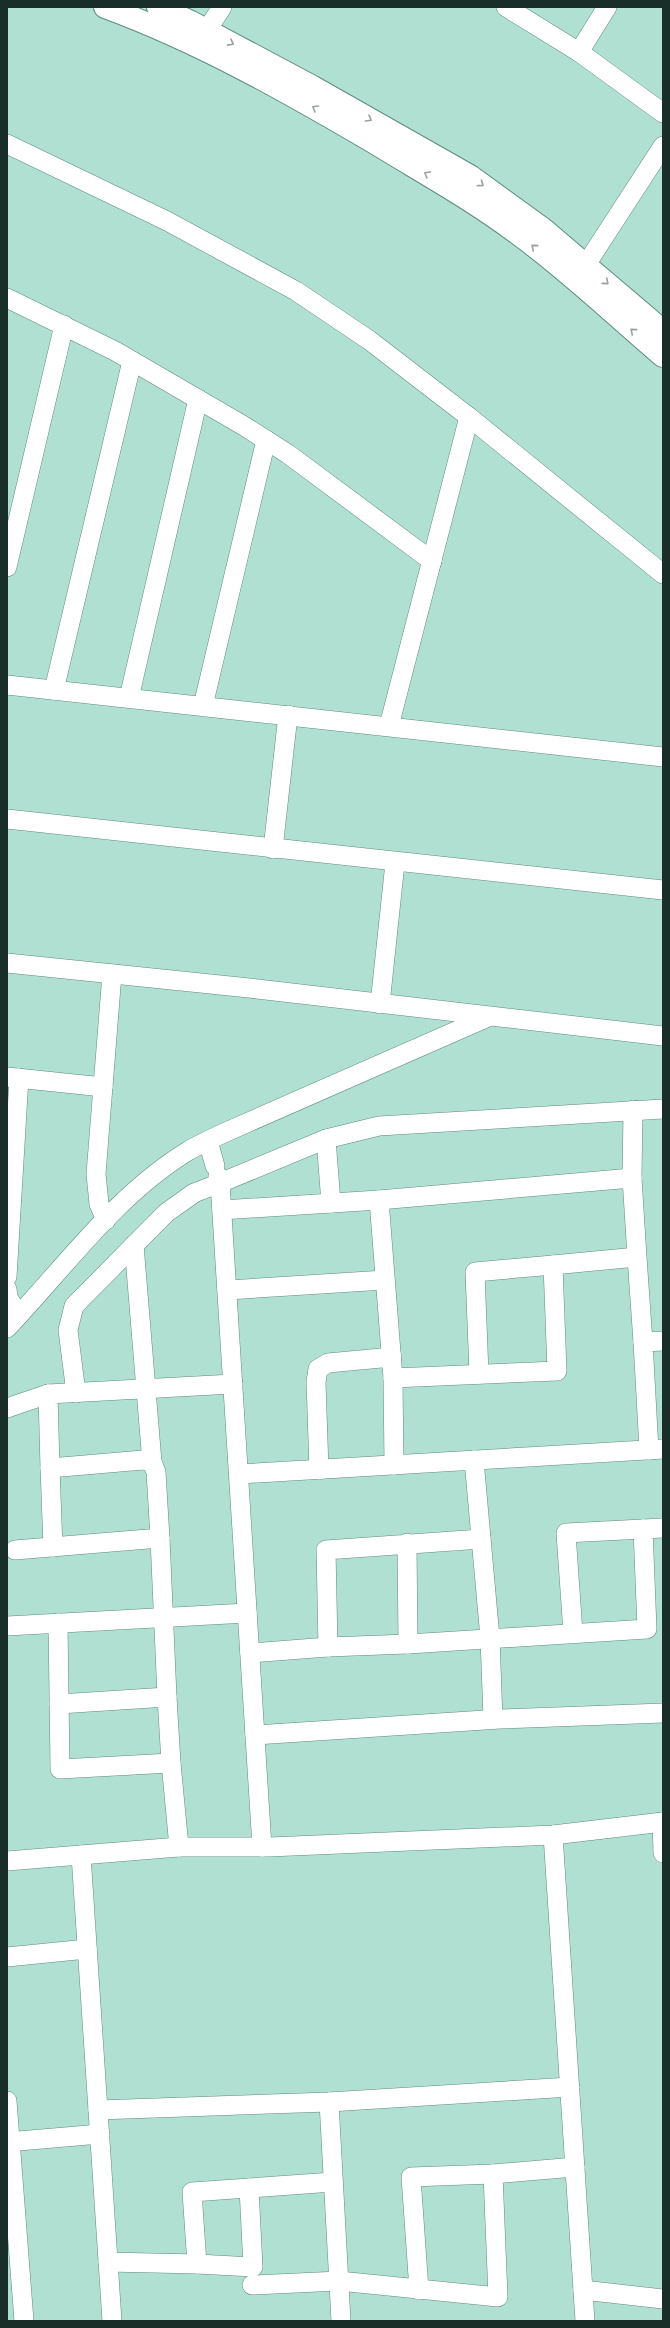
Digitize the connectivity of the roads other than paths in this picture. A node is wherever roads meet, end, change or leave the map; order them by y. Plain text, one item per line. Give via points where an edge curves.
1 (105, 7) edge
2 (158, 7) edge
3 (222, 7) edge
4 (506, 7) edge
5 (607, 7) edge
6 (207, 30) junction
7 (579, 52) junction
8 (663, 113) edge
9 (7, 144) edge
10 (663, 146) edge
11 (581, 273) junction
12 (7, 298) edge
13 (64, 325) junction
14 (663, 331) edge
15 (663, 356) edge
16 (132, 360) junction
17 (198, 399) junction
18 (469, 417) junction
19 (266, 440) junction
20 (432, 562) junction
21 (7, 567) edge
22 (663, 574) edge
23 (7, 685) edge
24 (54, 690) junction
25 (129, 698) junction
26 (203, 706) junction
27 (288, 715) junction
28 (389, 726) junction
29 (663, 757) edge
30 (7, 819) edge
31 (273, 849) junction
32 (395, 863) junction
33 (663, 890) edge
34 (7, 963) edge
35 (112, 974) junction
36 (380, 1004) junction
37 (488, 1017) junction
38 (663, 1036) edge
39 (13, 1078) edge
40 (103, 1086) junction
41 (663, 1109) edge
42 (633, 1110) junction
43 (326, 1139) junction
44 (208, 1141) junction
45 (218, 1175) junction
46 (632, 1178) junction
47 (379, 1200) junction
48 (331, 1203) junction
49 (222, 1210) junction
50 (106, 1220) junction
51 (134, 1245) junction
52 (637, 1257) junction
53 (553, 1265) junction
54 (7, 1277) edge
55 (386, 1280) junction
56 (7, 1289) edge
57 (227, 1290) junction
58 (13, 1322) edge
59 (663, 1341) edge
60 (643, 1342) junction
61 (392, 1357) junction
62 (479, 1374) junction
63 (393, 1378) junction
64 (233, 1384) junction
65 (148, 1389) junction
66 (76, 1393) junction
67 (48, 1394) junction
68 (7, 1408) edge
69 (656, 1450) edge
70 (474, 1460) junction
71 (152, 1462) junction
72 (394, 1465) junction
73 (50, 1468) junction
74 (319, 1470) junction
75 (239, 1474) junction
76 (663, 1528) edge
77 (643, 1529) junction
78 (160, 1538) junction
79 (481, 1540) junction
80 (407, 1544) junction
81 (53, 1547) junction
82 (15, 1550) dead end
83 (248, 1614) junction
84 (163, 1618) junction
85 (58, 1623) junction
86 (7, 1626) edge
87 (573, 1633) junction
88 (490, 1638) junction
89 (408, 1644) junction
90 (328, 1647) junction
91 (250, 1654) junction
92 (167, 1697) junction
93 (59, 1704) junction
94 (663, 1713) edge
95 (493, 1719) junction
96 (255, 1735) junction
97 (171, 1763) junction
98 (662, 1822) edge
99 (553, 1835) junction
100 (179, 1847) junction
101 (262, 1847) junction
102 (663, 1853) edge
103 (81, 1855) junction
104 (7, 1861) edge
105 (87, 1949) junction
106 (7, 1957) edge
107 (570, 2087) junction
108 (7, 2101) edge
109 (329, 2102) junction
110 (98, 2110) junction
111 (100, 2134) junction
112 (9, 2142) edge
113 (575, 2167) junction
114 (492, 2174) junction
115 (333, 2182) junction
116 (249, 2188) junction
117 (12, 2225) edge
118 (108, 2262) junction
119 (197, 2264) junction
120 (339, 2281) junction
121 (252, 2285) dead end
122 (419, 2290) junction
123 (583, 2290) junction
124 (663, 2299) edge
125 (24, 2321) edge
126 (112, 2321) edge
127 (341, 2321) edge
128 (585, 2321) edge

11 -> 1 street via 461,195 291,93 201,47
2 - 6 street
3 - 6 street
4 - 7 street
5 - 7 street
6 -> 11 street via 470,176 543,229
7 - 8 street
9 - 18 street via 167,221 296,291 369,340
10 - 11 street
11 -> 14 street
15 -> 11 street
12 - 13 street
13 - 16 street
13 - 21 street
16 - 17 street
16 - 24 street
17 - 19 street
17 - 25 street
18 - 20 street
18 - 22 street
19 - 20 street
19 - 26 street
20 - 28 street
23 - 24 street
24 - 25 street
25 - 26 street
26 - 27 street
27 - 28 street
27 - 31 street
28 - 29 street
30 - 31 street
31 - 32 street
32 - 33 street
32 - 36 street
34 - 35 street
35 - 36 street
35 - 40 street
36 - 37 street
37 - 38 street
37 - 44 street
39 - 40 street
39 - 54 street
40 - 50 street via 96,1182 98,1204
41 - 42 street
42 - 43 street via 379,1126
42 - 46 street
43 - 45 street
43 - 48 street
44 - 45 street
44 - 50 street via 188,1151 155,1174
45 - 49 street
45 - 51 street via 180,1202
46 - 47 street
46 - 52 street
47 - 48 street
47 - 55 street
48 - 49 street
49 - 57 street
50 - 58 street
51 - 65 street
51 - 66 street via 74,1306 68,1330
52 - 53 street
52 - 60 street
53 - 62 street via 475,1272
53 - 62 street via 557,1371
55 - 57 street
55 - 61 street
56 - 58 street
57 - 64 street
59 - 60 street
60 - 69 street
61 - 63 street
61 - 74 street via 328,1363 318,1368 316,1382
62 - 63 street
63 - 72 street
64 - 65 street
64 - 75 street
65 - 66 street
65 - 71 street
66 - 67 street
67 - 68 street
67 - 73 street
69 - 70 street
70 - 72 street
70 - 79 street
71 - 73 street via 143,1460
71 - 78 street via 156,1472
72 - 74 street
73 - 81 street
74 - 75 street
75 - 83 street
76 - 77 street
77 - 87 street via 647,1628
77 - 87 street via 566,1533
78 - 81 street
78 - 84 street
79 - 80 street
79 - 88 street
80 - 89 street
80 - 90 street via 326,1550
81 - 82 street
83 - 84 street
83 - 91 street
84 - 85 street
84 - 92 street
85 - 86 street
85 - 93 street
87 - 88 street
88 - 89 street
88 - 95 street
89 - 90 street
90 - 91 street
91 - 96 street
92 - 93 street
92 - 97 street
93 - 97 street via 60,1769
94 - 95 street
95 - 96 street
96 - 101 street
97 - 100 street
98 - 99 street
98 - 102 street
99 - 101 street
99 - 107 street
100 - 101 street
100 - 103 street
103 - 104 street
103 - 105 street
105 - 106 street
105 - 110 street
107 - 109 street
107 - 113 street
108 - 112 street
109 - 110 street
109 - 115 street
110 - 111 street
111 - 112 street
111 - 118 street
112 - 117 street
113 - 114 street
113 - 123 street
114 - 122 street via 411,2177
114 - 122 street via 498,2297
115 - 116 street
115 - 120 street
116 - 119 street via 192,2192
116 - 119 street via 252,2267
117 - 125 street
118 - 119 street
118 - 126 street
120 - 121 street
120 - 122 street
120 - 127 street
123 - 124 street
123 - 128 street

